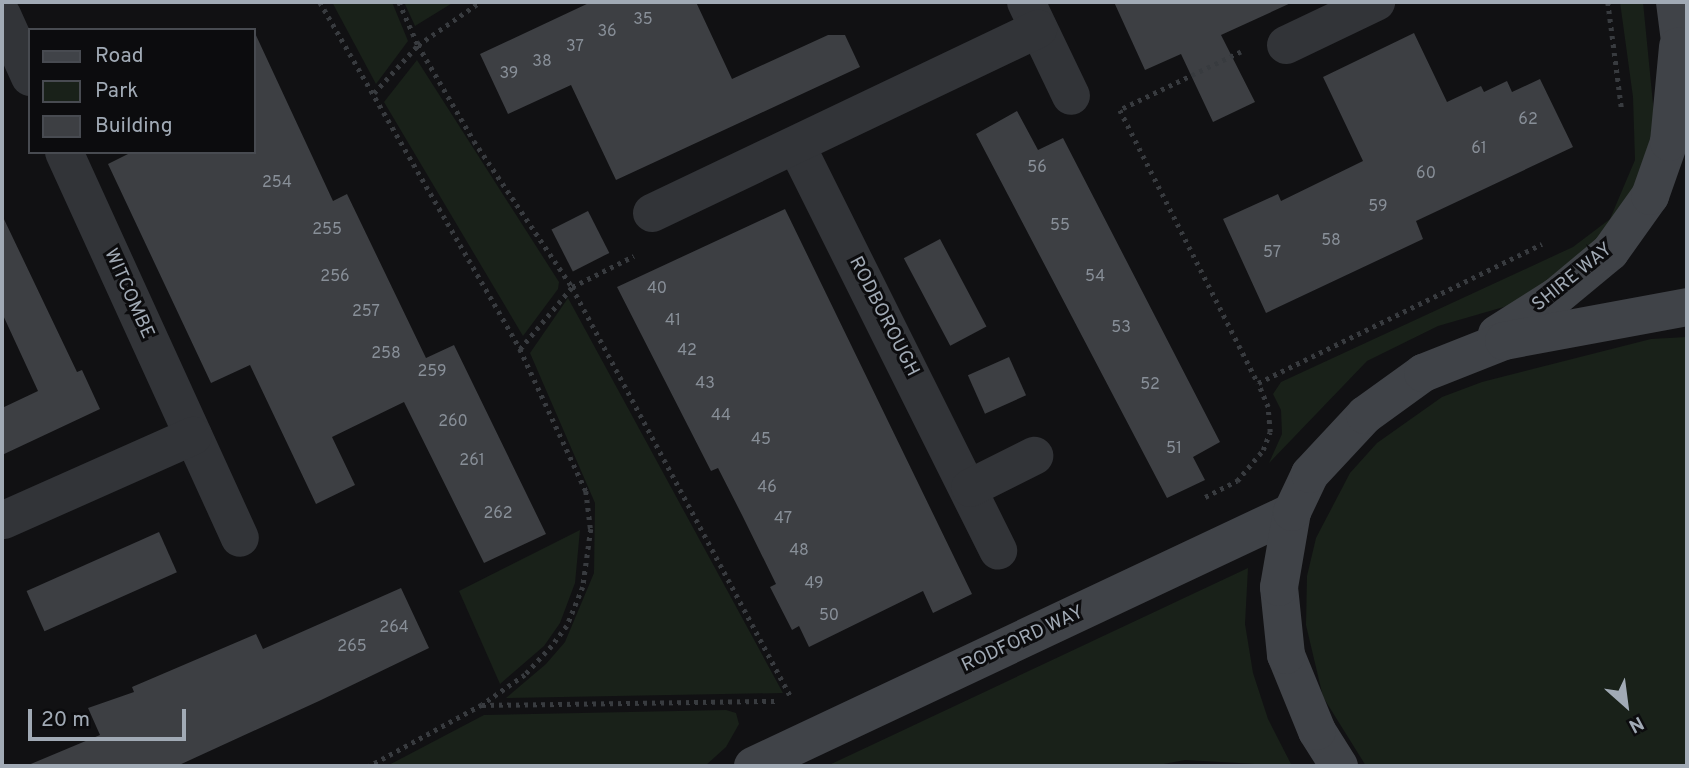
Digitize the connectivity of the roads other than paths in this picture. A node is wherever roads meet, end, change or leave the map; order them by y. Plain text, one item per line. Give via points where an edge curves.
1 (1675, 2) edge
2 (1359, 5) edge
3 (2, 15) edge
4 (1032, 15) edge
5 (1286, 45) dead end
6 (1678, 47) junction
7 (28, 73) edge
8 (1687, 89) edge
9 (1071, 96) dead end
10 (797, 146) junction
11 (65, 154) edge
12 (652, 213) road end
13 (1687, 307) edge
14 (1458, 360) junction
15 (193, 436) junction
16 (1034, 456) dead end
17 (970, 488) junction
18 (1292, 512) junction
19 (4, 520) dead end
20 (240, 538) dead end
21 (998, 551) dead end
22 (753, 766) edge
23 (1339, 766) edge

1 - 6 street, SHIRE WAY
2 - 5 street
3 - 7 street
4 - 9 street
4 - 10 street
6 - 8 street, SHIRE WAY
6 - 14 street, SHIRE WAY via 1669,142 1650,196 1610,252 1557,296
10 - 12 street
10 - 17 street, RODBOROUGH
11 - 15 street, WITCOMBE
13 - 14 street via 1504,341
14 - 18 street via 1423,373 1365,415 1310,474
15 - 19 street
15 - 20 street, WITCOMBE
16 - 17 street
17 - 21 street, RODBOROUGH
18 - 22 street, RODFORD WAY
18 - 23 street via 1279,587 1286,655 1317,731

